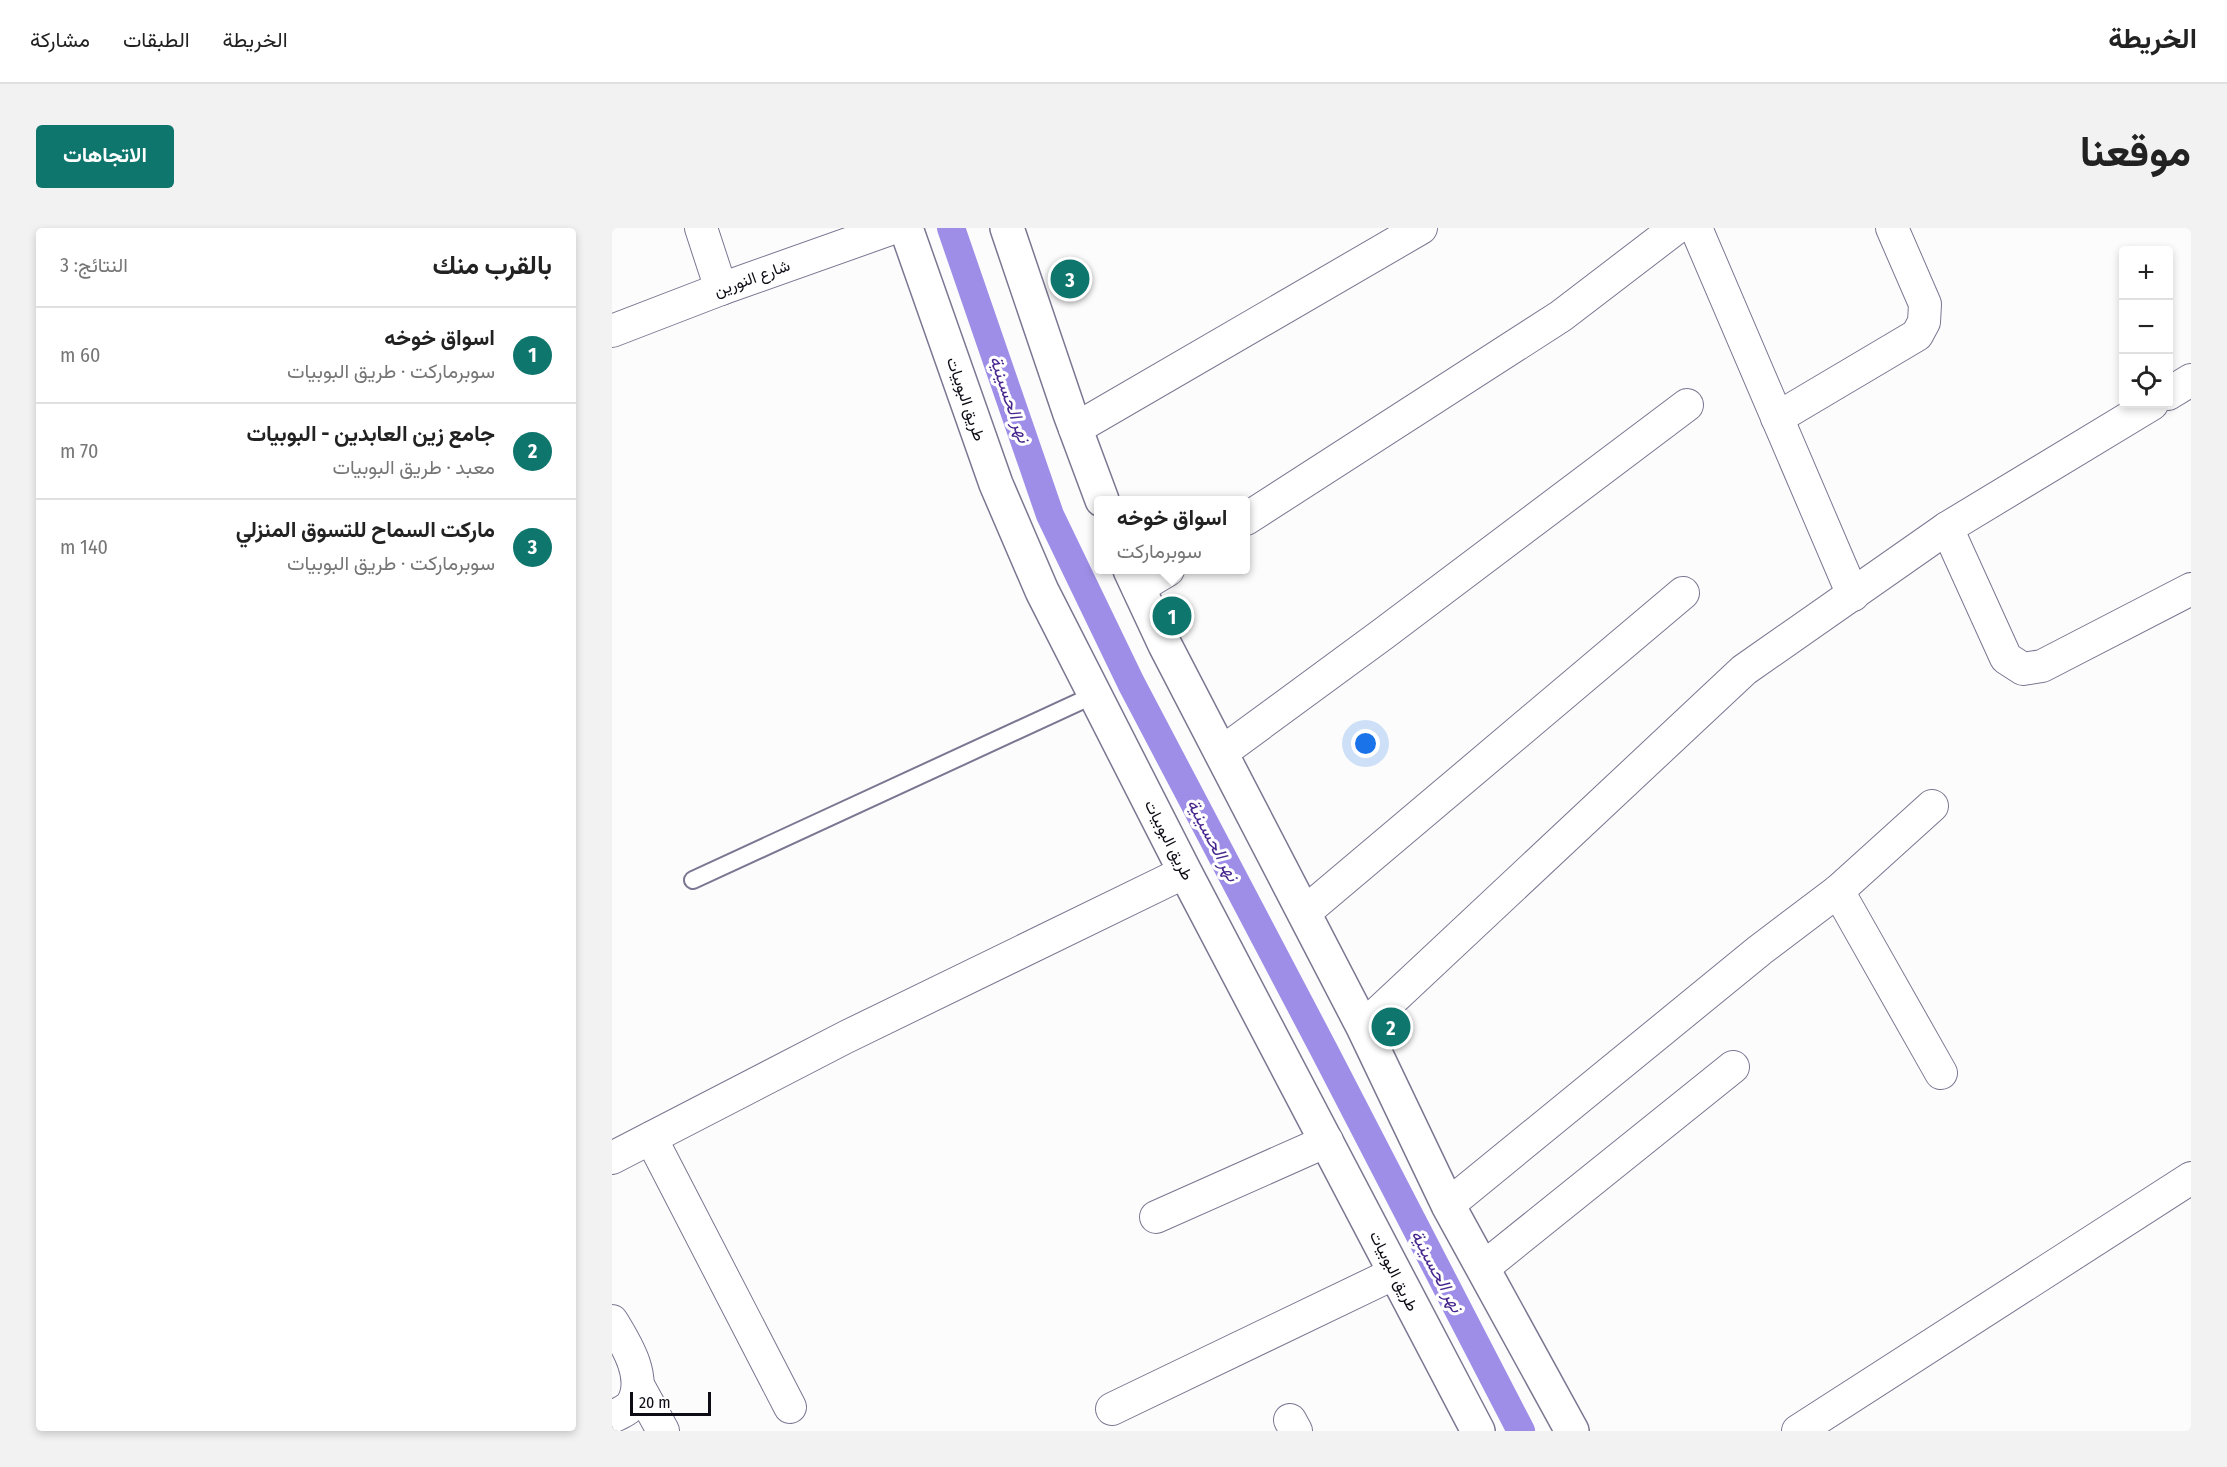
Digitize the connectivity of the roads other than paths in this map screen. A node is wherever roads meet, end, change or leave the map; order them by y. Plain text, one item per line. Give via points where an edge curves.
1 (701, 228) edge
2 (893, 228) edge
3 (906, 228) edge
4 (1421, 228) edge
5 (1676, 228) edge
6 (1696, 228) edge
7 (1892, 228) edge
8 (1009, 229) edge
9 (722, 289) junction
10 (612, 331) edge
11 (2191, 380) edge
12 (2173, 391) edge
13 (1687, 405) dead end
14 (2145, 408) edge
15 (1777, 418) junction
16 (1075, 429) junction
17 (1100, 496) edge
18 (1250, 516) edge
19 (1947, 528) junction
20 (1153, 574) edge
21 (1134, 579) edge
22 (2191, 589) edge
23 (1683, 593) dead end
24 (1853, 595) junction
25 (1094, 695) junction
26 (1221, 753) junction
27 (1932, 806) dead end
28 (1185, 872) junction
29 (693, 880) dead end
30 (1838, 891) junction
31 (1304, 913) junction
32 (1363, 1027) junction
33 (1733, 1067) dead end
34 (1941, 1073) dead end
35 (651, 1138) junction
36 (1327, 1141) junction
37 (612, 1158) edge
38 (2191, 1179) edge
39 (1448, 1205) junction
40 (1156, 1217) dead end
41 (1483, 1268) junction
42 (1395, 1273) junction
43 (612, 1321) edge
44 (639, 1387) junction
45 (790, 1407) dead end
46 (1112, 1409) dead end
47 (612, 1417) edge
48 (663, 1431) edge
49 (1478, 1431) edge
50 (1572, 1431) edge
51 (1798, 1431) edge

1 - 9 street
2 - 9 street, شارع النورين
3 - 25 main road, طريق البوبيات via 1018,538
4 - 16 street
5 - 18 street via 1562,316
6 - 15 street
7 - 15 street via 1925,304 1924,322 1917,335
8 - 16 main road
9 - 10 street, شارع النورين
11 - 12 street
13 - 26 street
14 - 19 street
15 - 24 street
16 - 17 main road
19 - 22 street via 2006,658 2023,669 2042,666
19 - 24 street
20 - 21 street
21 - 26 main road
23 - 31 street
24 - 32 street via 1744,670
25 - 28 main road, طريق البوبيات
25 - 29 lane
26 - 31 main road
27 - 30 street
28 - 35 street via 846,1037
28 - 36 main road, طريق البوبيات
30 - 34 street
30 - 39 street
31 - 32 main road
32 - 39 main road
33 - 41 street
35 - 37 street
35 - 45 street
36 - 40 street
36 - 42 main road, طريق البوبيات
38 - 51 street
39 - 41 main road
41 - 50 main road
42 - 46 street
42 - 49 main road, طريق البوبيات
43 - 44 street via 629,1349
44 - 47 street via 631,1406
44 - 48 street

